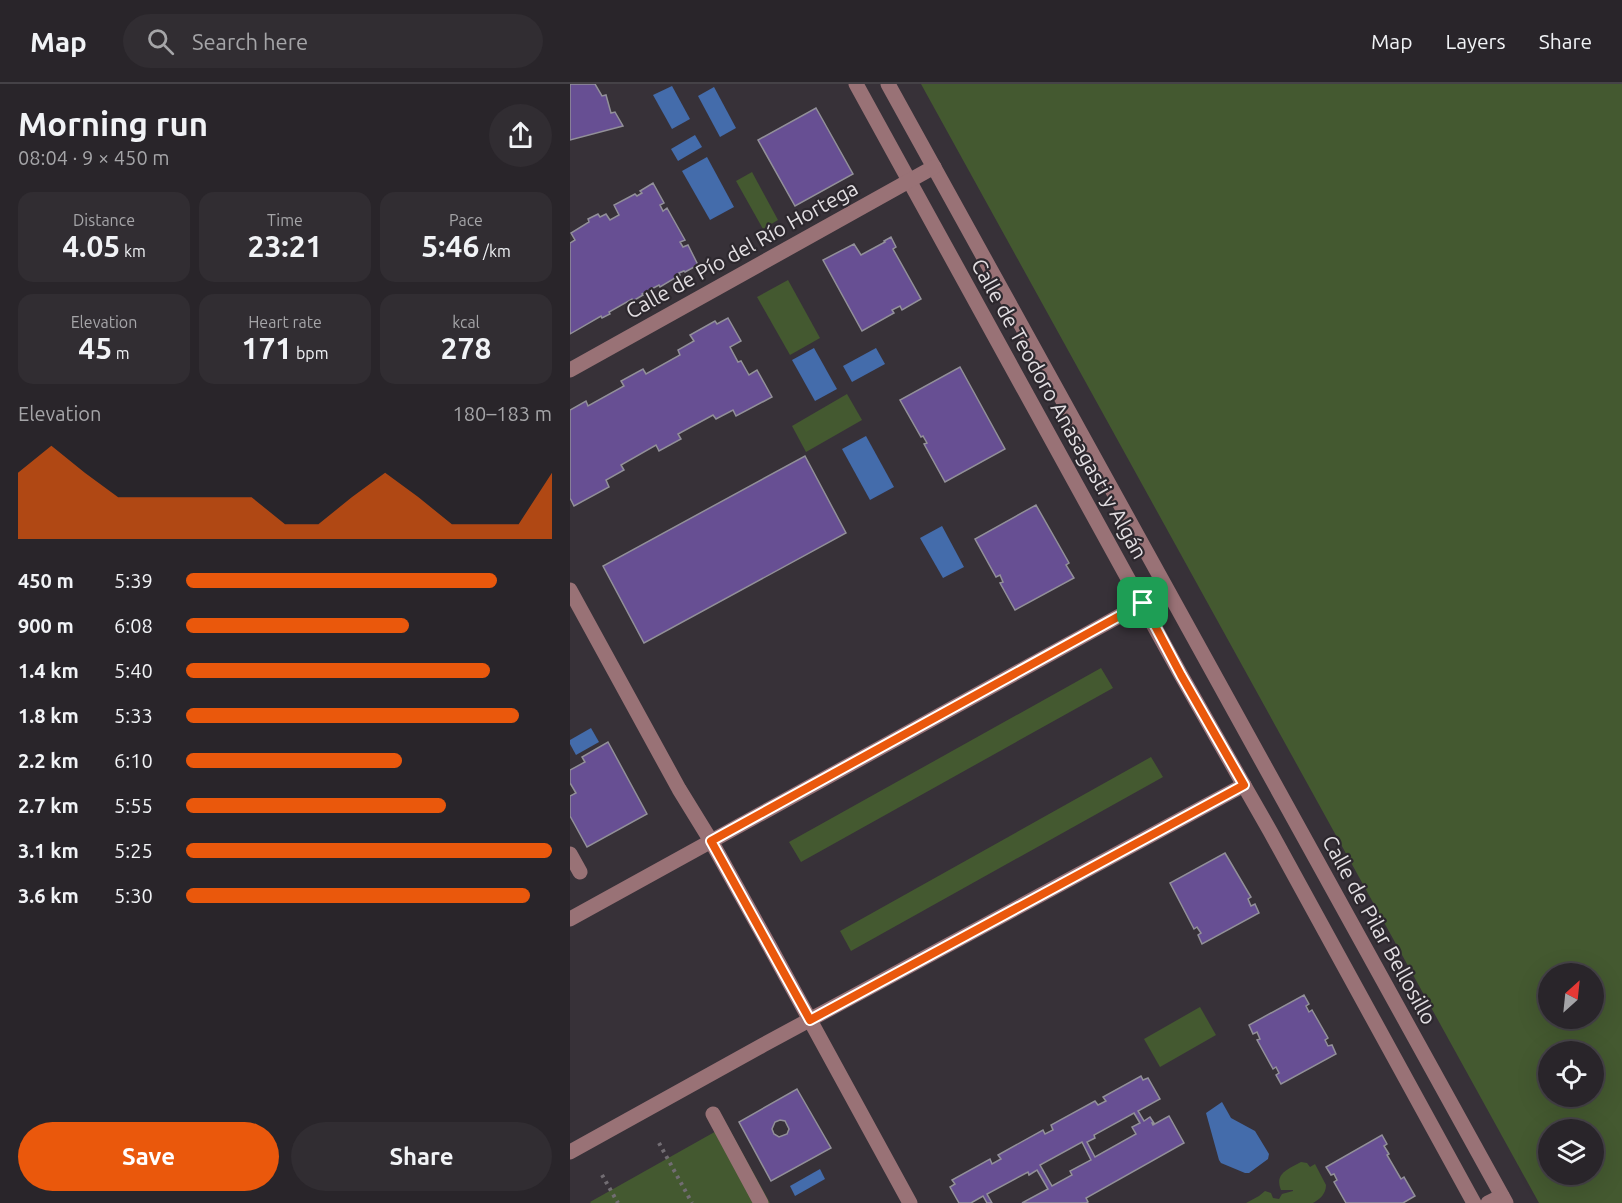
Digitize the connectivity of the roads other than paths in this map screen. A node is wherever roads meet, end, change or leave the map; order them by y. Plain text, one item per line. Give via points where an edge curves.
1 (856, 84) edge
2 (888, 84) edge
3 (934, 167) junction
4 (909, 181) junction
5 (570, 370) edge
6 (570, 590) edge
7 (1143, 603) junction
8 (1216, 678) joint
9 (1244, 785) junction
10 (711, 841) junction
11 (570, 854) edge
12 (580, 872) dead end
13 (570, 919) edge
14 (810, 1020) junction
15 (713, 1114) dead end
16 (570, 1152) edge
17 (1499, 1201) edge
18 (761, 1203) edge
19 (910, 1203) edge
20 (1473, 1203) edge

1 - 4 street, Calle de Teodoro Anasagasti y Algán
2 - 3 street, Calle de Teodoro Anasagasti y Algán
3 - 4 street, Calle de Pío del Río Hortega
3 - 8 street, Calle de Teodoro Anasagasti y Algán
4 - 5 street, Calle de Pío del Río Hortega
4 - 7 street, Calle de Teodoro Anasagasti y Algán
6 - 10 street
7 - 9 street, Calle de Teodoro Anasagasti y Algán
7 - 10 street
8 - 17 street, Calle de Pilar Bellosillo
9 - 14 street
9 - 20 street
10 - 13 street
10 - 14 street
11 - 12 street
14 - 16 street
14 - 19 street
15 - 18 street

